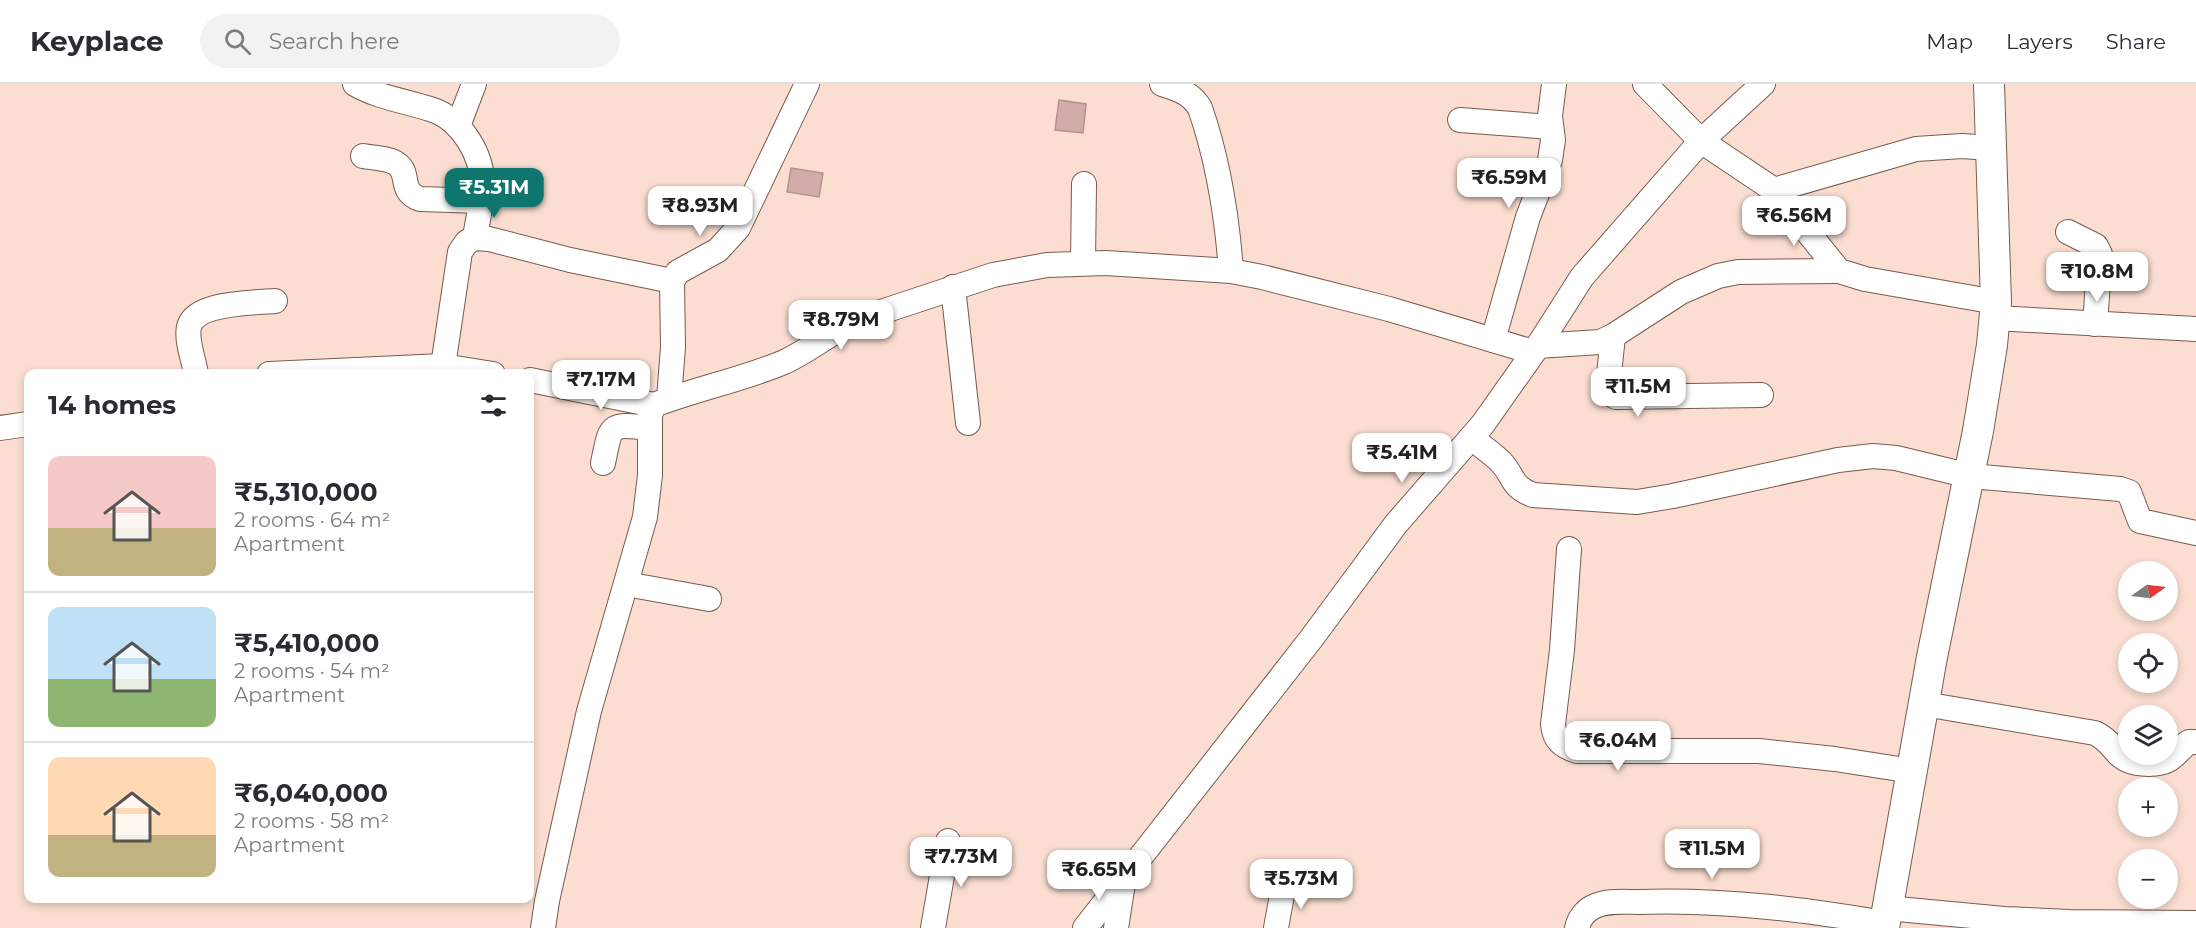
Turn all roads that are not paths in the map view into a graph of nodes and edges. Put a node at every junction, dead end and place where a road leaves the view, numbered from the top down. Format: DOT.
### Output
graph roads {
  1 [pos="355,84"];
  2 [pos="474,84"];
  3 [pos="807,84"];
  4 [pos="1162,84"];
  5 [pos="1554,84"];
  6 [pos="1645,84"];
  7 [pos="1763,84"];
  8 [pos="1989,84"];
  9 [pos="1196,91"];
  10 [pos="1460,120"];
  11 [pos="458,126"];
  12 [pos="1551,127"];
  13 [pos="1701,141"];
  14 [pos="1991,148"];
  15 [pos="363,156"];
  16 [pos="1084,184"];
  17 [pos="1774,190"];
  18 [pos="481,201"];
  19 [pos="2068,232"];
  20 [pos="475,238"];
  21 [pos="1083,263"];
  22 [pos="1231,271"];
  23 [pos="1839,271"];
  24 [pos="672,281"];
  25 [pos="953,287"];
  26 [pos="275,301"];
  27 [pos="1996,310"];
  28 [pos="2095,324"];
  29 [pos="2196,329"];
  30 [pos="1613,336"];
  31 [pos="1493,340"];
  32 [pos="1535,349"];
  33 [pos="444,366"];
  34 [pos="195,369"];
  35 [pos="387,369"];
  36 [pos="459,369"];
  37 [pos="534,381"];
  38 [pos="1761,395"];
  39 [pos="661,402"];
  40 [pos="968,423"];
  41 [pos="24,425"];
  42 [pos="0,428"];
  43 [pos="649,428"];
  44 [pos="1472,438"];
  45 [pos="603,463"];
  46 [pos="1970,476"];
  47 [pos="2196,533"];
  48 [pos="1569,549"];
  49 [pos="626,584"];
  50 [pos="710,599"];
  51 [pos="1924,704"];
  52 [pos="2196,741"];
  53 [pos="1912,771"];
  54 [pos="948,841"];
  55 [pos="1124,881"];
  56 [pos="1284,884"];
  57 [pos="1885,920"];
  58 [pos="1984,923"];
  59 [pos="2196,923"];
  60 [pos="2122,925"];
  61 [pos="543,928"];
  62 [pos="933,928"];
  63 [pos="1085,928"];
  64 [pos="1116,928"];
  65 [pos="1276,928"];
  66 [pos="1577,928"];
  1 -- 11 [label="street"];
  2 -- 11 [label="street"];
  3 -- 24 [label="street"];
  4 -- 9 [label="street"];
  5 -- 12 [label="street"];
  6 -- 13 [label="street"];
  7 -- 13 [label="street"];
  8 -- 14 [label="main road"];
  9 -- 22 [label="street"];
  10 -- 12 [label="street"];
  11 -- 18 [label="street"];
  12 -- 31 [label="street"];
  13 -- 17 [label="street"];
  13 -- 32 [label="street"];
  14 -- 17 [label="street"];
  14 -- 27 [label="main road"];
  15 -- 18 [label="street"];
  16 -- 21 [label="street"];
  17 -- 23 [label="street"];
  18 -- 20 [label="street"];
  19 -- 28 [label="street"];
  20 -- 24 [label="street"];
  20 -- 33 [label="street"];
  21 -- 22 [label="street"];
  21 -- 25 [label="street"];
  22 -- 31 [label="street"];
  23 -- 27 [label="street"];
  23 -- 30 [label="street"];
  24 -- 39 [label="street"];
  25 -- 39 [label="street"];
  25 -- 40 [label="street"];
  26 -- 34 [label="street"];
  27 -- 28 [label="street"];
  27 -- 46 [label="main road"];
  28 -- 29 [label="street"];
  30 -- 32 [label="street"];
  30 -- 38 [label="street"];
  31 -- 32 [label="street"];
  32 -- 44 [label="street"];
  33 -- 35 [label="street"];
  33 -- 36 [label="street"];
  37 -- 39 [label="street"];
  39 -- 43 [label="street"];
  41 -- 42 [label="street"];
  43 -- 45 [label="street"];
  43 -- 49 [label="street"];
  44 -- 46 [label="street"];
  44 -- 55 [label="street"];
  46 -- 47 [label="street"];
  46 -- 51 [label="main road"];
  48 -- 53 [label="street"];
  49 -- 50 [label="street"];
  49 -- 61 [label="street"];
  51 -- 52 [label="street"];
  51 -- 53 [label="main road"];
  53 -- 57 [label="main road"];
  54 -- 62 [label="street"];
  55 -- 63 [label="street"];
  55 -- 64 [label="street"];
  56 -- 65 [label="street"];
  57 -- 58 [label="street"];
  57 -- 66 [label="street"];
  58 -- 60 [label="street"];
  59 -- 60 [label="street"];
}
